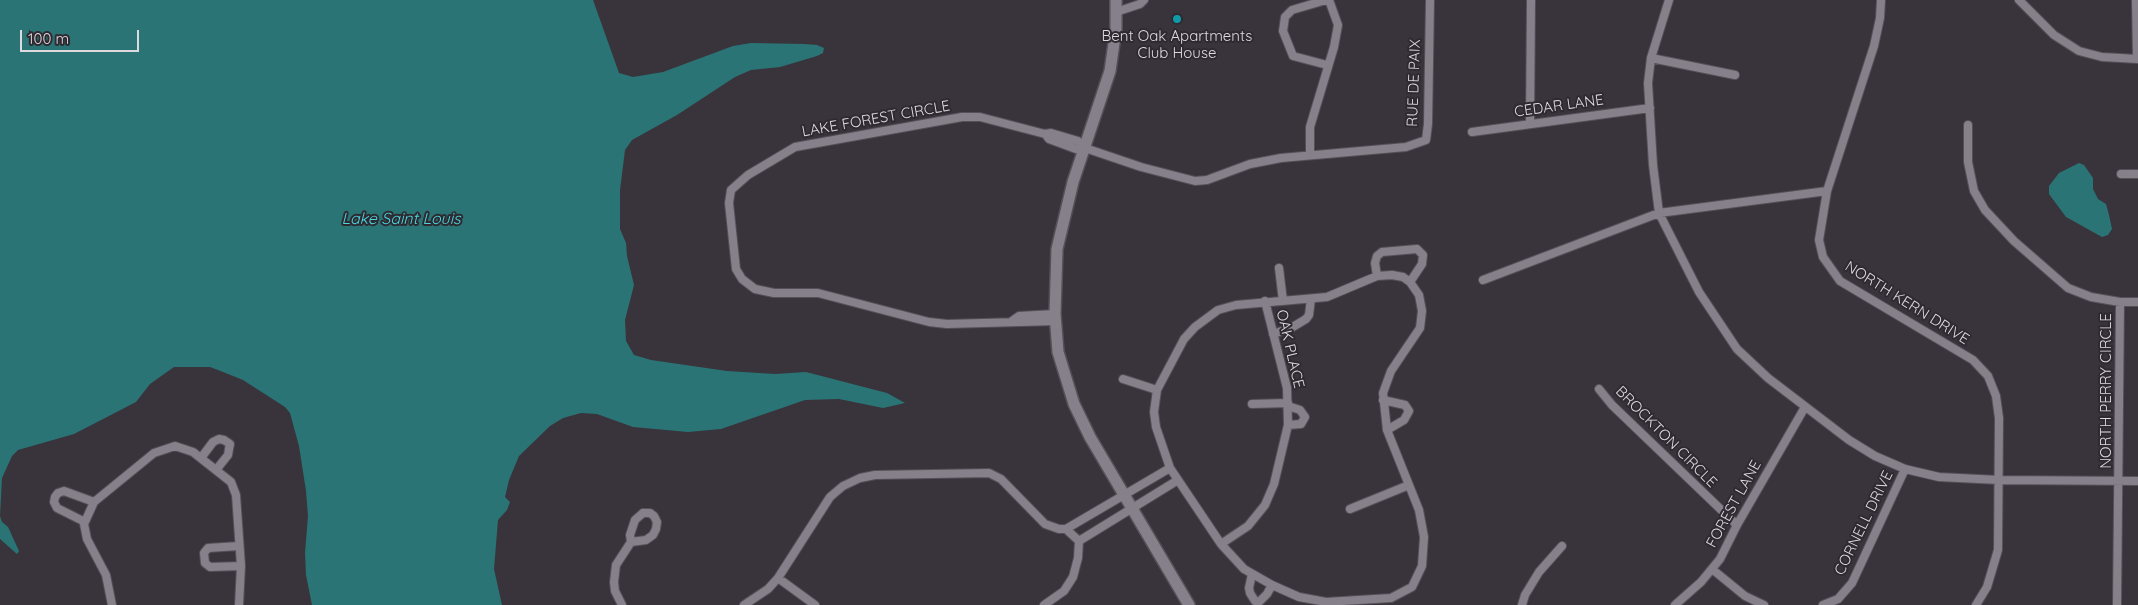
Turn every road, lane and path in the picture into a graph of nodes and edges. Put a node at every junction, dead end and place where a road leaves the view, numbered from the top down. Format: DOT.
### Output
graph roads {
  1 [pos="1144,0"];
  2 [pos="1328,0"];
  3 [pos="1430,0"];
  4 [pos="1531,0"];
  5 [pos="1669,0"];
  6 [pos="1881,0"];
  7 [pos="2019,0"];
  8 [pos="2136,0"];
  9 [pos="1116,6"];
  10 [pos="1651,58"];
  11 [pos="2137,59"];
  12 [pos="1327,65"];
  13 [pos="1735,75"];
  14 [pos="1650,108"];
  15 [pos="1530,124"];
  16 [pos="1968,125"];
  17 [pos="1472,132"];
  18 [pos="1085,148"];
  19 [pos="1310,154"];
  20 [pos="2121,174"];
  21 [pos="2138,174"];
  22 [pos="1827,191"];
  23 [pos="1659,213"];
  24 [pos="1279,268"];
  25 [pos="1377,276"];
  26 [pos="1483,280"];
  27 [pos="1410,282"];
  28 [pos="1311,299"];
  29 [pos="1265,301"];
  30 [pos="1283,301"];
  31 [pos="2120,302"];
  32 [pos="2138,302"];
  33 [pos="1056,317"];
  34 [pos="1273,334"];
  35 [pos="1122,379"];
  36 [pos="1599,389"];
  37 [pos="1157,390"];
  38 [pos="1383,400"];
  39 [pos="1252,404"];
  40 [pos="1288,405"];
  41 [pos="1805,407"];
  42 [pos="1288,425"];
  43 [pos="1388,430"];
  44 [pos="200,458"];
  45 [pos="1170,468"];
  46 [pos="1905,469"];
  47 [pos="216,470"];
  48 [pos="1178,480"];
  49 [pos="1999,480"];
  50 [pos="2119,481"];
  51 [pos="2138,481"];
  52 [pos="1409,485"];
  53 [pos="1124,495"];
  54 [pos="94,502"];
  55 [pos="1132,508"];
  56 [pos="1350,509"];
  57 [pos="85,522"];
  58 [pos="1737,525"];
  59 [pos="1066,529"];
  60 [pos="1079,541"];
  61 [pos="631,542"];
  62 [pos="1221,544"];
  63 [pos="239,546"];
  64 [pos="1562,546"];
  65 [pos="240,566"];
  66 [pos="1712,569"];
  67 [pos="1252,574"];
  68 [pos="778,578"];
  69 [pos="1272,585"];
  70 [pos="112,605"];
  71 [pos="240,605"];
  72 [pos="622,605"];
  73 [pos="744,605"];
  74 [pos="816,605"];
  75 [pos="1044,605"];
  76 [pos="1189,605"];
  77 [pos="1522,605"];
  78 [pos="1675,605"];
  79 [pos="1764,605"];
  80 [pos="1823,605"];
  81 [pos="1976,605"];
  82 [pos="2117,605"];
  1 -- 9 [label="street"];
  2 -- 12 [label="street"];
  2 -- 12 [label="street"];
  3 -- 19 [label="street, RUE DE PAIX"];
  4 -- 15 [label="street"];
  5 -- 10 [label="street"];
  6 -- 22 [label="street, NORTH KERN DRIVE"];
  7 -- 11 [label="street"];
  8 -- 11 [label="street"];
  9 -- 18 [label="main road"];
  10 -- 13 [label="street"];
  10 -- 14 [label="street"];
  12 -- 19 [label="street"];
  14 -- 15 [label="street, CEDAR LANE"];
  14 -- 23 [label="street"];
  15 -- 17 [label="street, CEDAR LANE"];
  16 -- 31 [label="street"];
  18 -- 19 [label="street, RUE DE PAIX"];
  18 -- 33 [label="main road"];
  18 -- 33 [label="street, LAKE FOREST CIRCLE"];
  20 -- 21 [label="street"];
  22 -- 23 [label="street"];
  22 -- 49 [label="street, NORTH KERN DRIVE"];
  23 -- 26 [label="street"];
  23 -- 41 [label="street"];
  24 -- 30 [label="street"];
  25 -- 27 [label="street"];
  25 -- 27 [label="street"];
  25 -- 28 [label="street"];
  27 -- 38 [label="street"];
  28 -- 30 [label="street"];
  28 -- 34 [label="street"];
  29 -- 30 [label="street"];
  29 -- 34 [label="street, OAK PLACE"];
  29 -- 37 [label="street"];
  31 -- 32 [label="street"];
  31 -- 50 [label="street, NORTH PERRY CIRCLE"];
  33 -- 53 [label="main road"];
  34 -- 40 [label="street, OAK PLACE"];
  35 -- 37 [label="street"];
  36 -- 58 [label="street, BROCKTON CIRCLE"];
  37 -- 45 [label="street"];
  38 -- 43 [label="street"];
  38 -- 43 [label="street"];
  39 -- 40 [label="street, OAK PLACE"];
  40 -- 42 [label="street, OAK PLACE"];
  40 -- 42 [label="street, OAK PLACE"];
  41 -- 46 [label="street"];
  41 -- 58 [label="street, FOREST LANE"];
  42 -- 62 [label="street, OAK PLACE"];
  43 -- 52 [label="street"];
  44 -- 47 [label="street"];
  44 -- 47 [label="street"];
  44 -- 54 [label="street"];
  45 -- 48 [label="street"];
  45 -- 53 [label="street"];
  46 -- 49 [label="street"];
  46 -- 80 [label="street, CORNELL DRIVE"];
  47 -- 63 [label="street"];
  48 -- 55 [label="street"];
  48 -- 62 [label="street"];
  49 -- 50 [label="street"];
  49 -- 81 [label="street, NORTH KERN DRIVE"];
  50 -- 51 [label="street"];
  50 -- 82 [label="street, NORTH PERRY CIRCLE"];
  52 -- 56 [label="street"];
  52 -- 69 [label="street"];
  53 -- 55 [label="main road"];
  53 -- 59 [label="street"];
  54 -- 57 [label="street"];
  54 -- 57 [label="street"];
  55 -- 60 [label="street"];
  55 -- 76 [label="main road"];
  57 -- 70 [label="street"];
  58 -- 66 [label="street, FOREST LANE"];
  59 -- 60 [label="street"];
  59 -- 68 [label="street"];
  60 -- 75 [label="street"];
  61 -- 72 [label="street"];
  62 -- 67 [label="street"];
  63 -- 65 [label="street"];
  63 -- 65 [label="street"];
  64 -- 77 [label="street"];
  65 -- 71 [label="street"];
  66 -- 78 [label="street, FOREST LANE"];
  66 -- 79 [label="street"];
  67 -- 69 [label="street"];
  67 -- 69 [label="street"];
  68 -- 73 [label="street"];
  68 -- 74 [label="street"];
}
